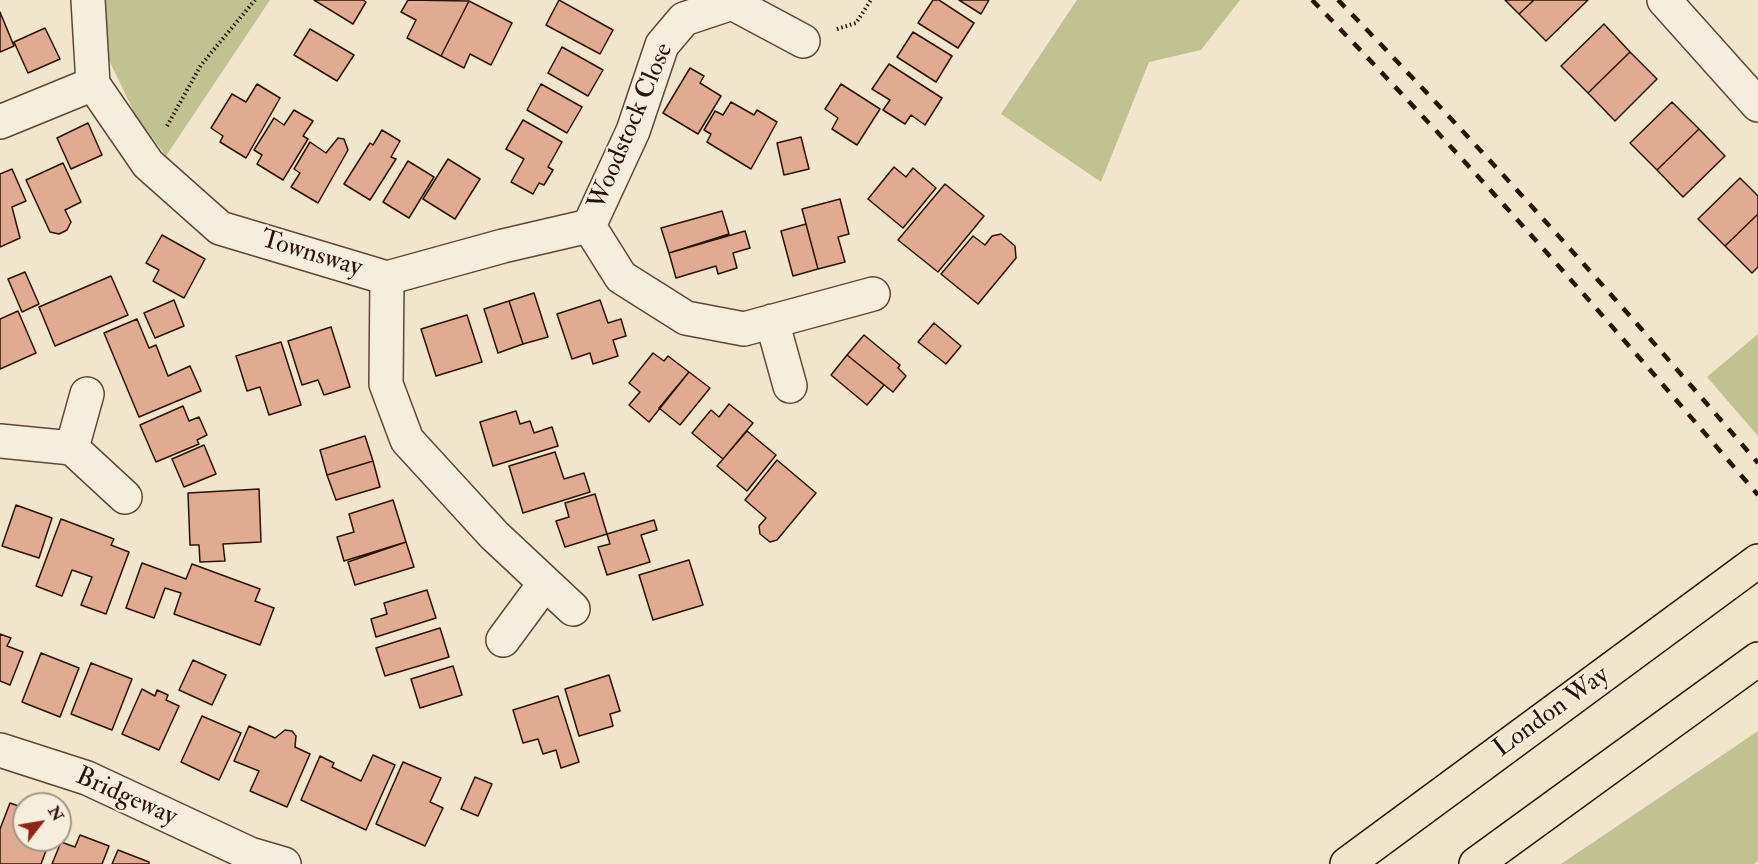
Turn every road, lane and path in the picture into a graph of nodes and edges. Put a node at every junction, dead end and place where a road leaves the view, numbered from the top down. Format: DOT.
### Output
graph roads {
  1 [pos="88,0"];
  2 [pos="255,0"];
  3 [pos="871,0"];
  4 [pos="1664,0"];
  5 [pos="803,41"];
  6 [pos="93,84"];
  7 [pos="1758,105"];
  8 [pos="0,122"];
  9 [pos="148,164"];
  10 [pos="589,226"];
  11 [pos="387,278"];
  12 [pos="873,294"];
  13 [pos="772,321"];
  14 [pos="790,386"];
  15 [pos="87,394"];
  16 [pos="0,441"];
  17 [pos="72,447"];
  18 [pos="125,497"];
  19 [pos="1758,561"];
  20 [pos="545,583"];
  21 [pos="573,609"];
  22 [pos="503,640"];
  23 [pos="1758,659"];
  24 [pos="0,750"];
  25 [pos="249,859"];
  26 [pos="284,864"];
  27 [pos="1347,864"];
  28 [pos="1476,864"];
  1 -- 6 [label="street"];
  2 -- 9 [label="path"];
  3 -- 5 [label="path"];
  4 -- 7 [label="street"];
  5 -- 10 [label="street, Woodstock Close"];
  6 -- 8 [label="street"];
  6 -- 9 [label="street, Townsway"];
  9 -- 11 [label="street, Townsway"];
  10 -- 11 [label="street, Townsway"];
  10 -- 13 [label="street"];
  11 -- 20 [label="street"];
  12 -- 13 [label="street"];
  13 -- 14 [label="street"];
  15 -- 17 [label="street"];
  16 -- 17 [label="street"];
  17 -- 18 [label="street"];
  19 -- 27 [label="highway, London Way"];
  20 -- 21 [label="street"];
  20 -- 22 [label="street"];
  23 -- 28 [label="highway"];
  24 -- 25 [label="street, Bridgeway"];
  25 -- 26 [label="street, Bridgeway"];
}
